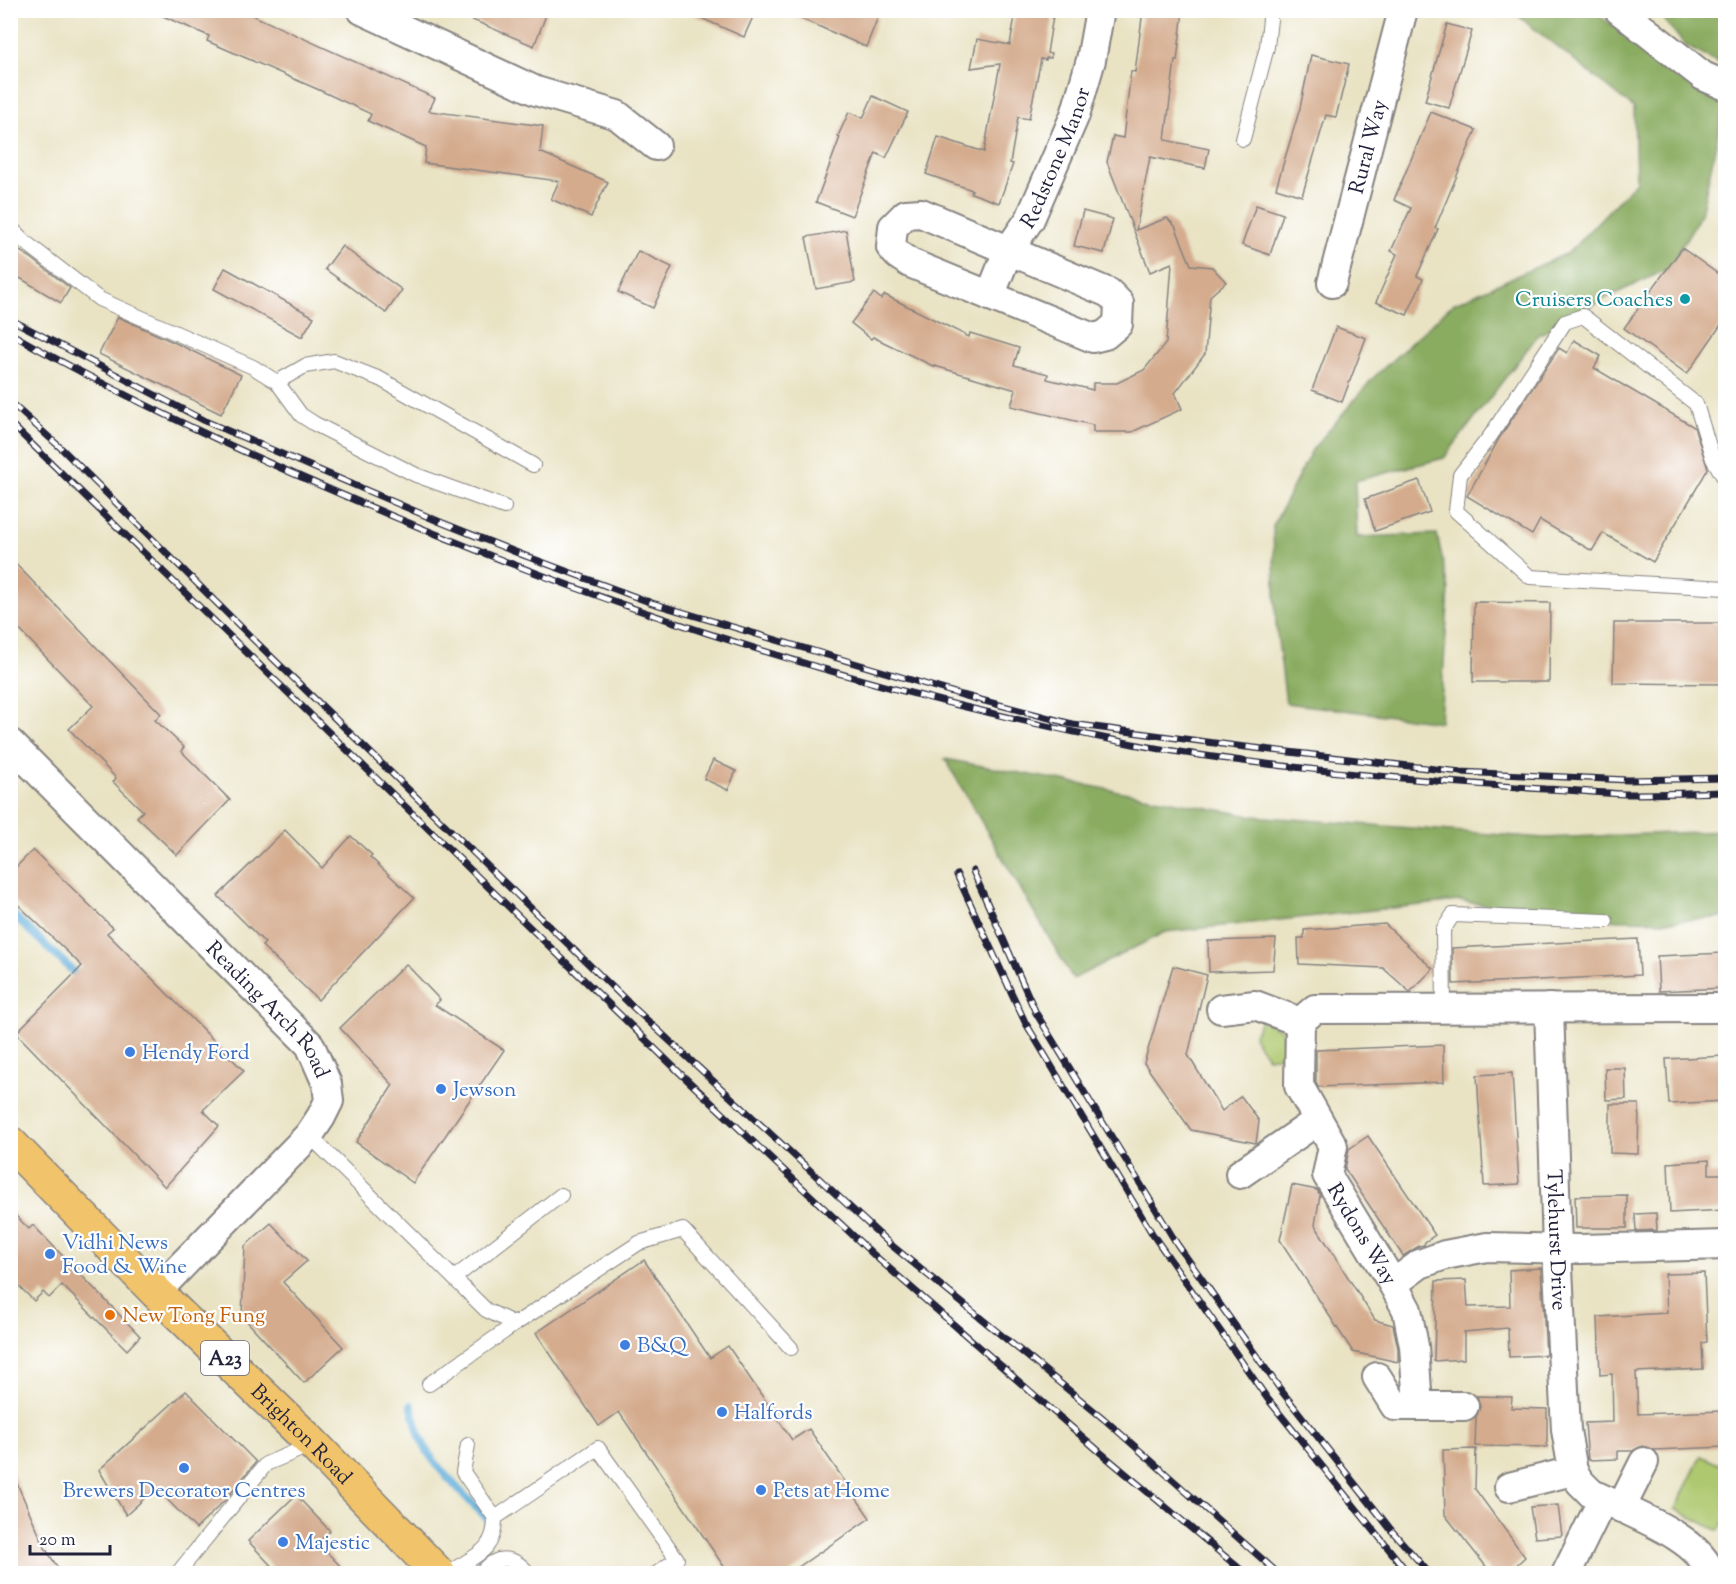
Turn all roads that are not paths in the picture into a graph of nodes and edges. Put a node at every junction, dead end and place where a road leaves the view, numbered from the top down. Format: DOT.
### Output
graph roads {
  1 [pos="362,10"];
  2 [pos="1100,10"];
  3 [pos="1271,10"];
  4 [pos="1403,10"];
  5 [pos="1619,10"];
  6 [pos="1725,86"];
  7 [pos="1243,139"];
  8 [pos="656,146"];
  9 [pos="10,226"];
  10 [pos="1008,251"];
  11 [pos="1332,283"];
  12 [pos="990,296"];
  13 [pos="277,382"];
  14 [pos="533,465"];
  15 [pos="1725,481"];
  16 [pos="504,507"];
  17 [pos="1725,588"];
  18 [pos="10,743"];
  19 [pos="1606,921"];
  20 [pos="1221,1008"];
  21 [pos="1444,1008"];
  22 [pos="1549,1008"];
  23 [pos="1725,1008"];
  24 [pos="1300,1022"];
  25 [pos="1317,1121"];
  26 [pos="309,1135"];
  27 [pos="10,1143"];
  28 [pos="1240,1174"];
  29 [pos="561,1195"];
  30 [pos="1725,1245"];
  31 [pos="1557,1248"];
  32 [pos="453,1278"];
  33 [pos="1393,1284"];
  34 [pos="156,1292"];
  35 [pos="514,1324"];
  36 [pos="791,1348"];
  37 [pos="1377,1377"];
  38 [pos="429,1384"];
  39 [pos="1418,1406"];
  40 [pos="1464,1406"];
  41 [pos="313,1444"];
  42 [pos="468,1445"];
  43 [pos="1644,1462"];
  44 [pos="1573,1471"];
  45 [pos="1509,1487"];
  46 [pos="1612,1503"];
  47 [pos="495,1518"];
  48 [pos="177,1574"];
  49 [pos="439,1574"];
  50 [pos="447,1574"];
  51 [pos="481,1574"];
  52 [pos="530,1574"];
  53 [pos="656,1574"];
  54 [pos="1566,1574"];
  55 [pos="1711,1574"];
  1 -- 8 [label="street"];
  2 -- 10 [label="street, Redstone Manor"];
  3 -- 7 [label="lane"];
  4 -- 11 [label="street, Rural Way"];
  5 -- 6 [label="street"];
  9 -- 13 [label="lane"];
  10 -- 12 [label="street, Redstone Manor"];
  10 -- 12 [label="street"];
  10 -- 12 [label="street"];
  13 -- 14 [label="lane"];
  13 -- 16 [label="lane"];
  15 -- 17 [label="lane"];
  18 -- 26 [label="street, Reading Arch Road"];
  19 -- 21 [label="lane"];
  20 -- 24 [label="street"];
  21 -- 22 [label="street"];
  21 -- 24 [label="street"];
  22 -- 23 [label="street"];
  22 -- 31 [label="street, Tylehurst Drive"];
  24 -- 25 [label="street, Rydons Way"];
  25 -- 28 [label="street"];
  25 -- 33 [label="street, Rydons Way"];
  26 -- 32 [label="lane"];
  26 -- 34 [label="street, Reading Arch Road"];
  27 -- 34 [label="main road, Brighton Road / A23"];
  29 -- 32 [label="lane"];
  30 -- 31 [label="street, Rydons Way"];
  31 -- 33 [label="street, Rydons Way"];
  31 -- 44 [label="street, Tylehurst Drive"];
  32 -- 35 [label="lane"];
  33 -- 39 [label="street"];
  34 -- 41 [label="main road, Brighton Road / A23"];
  35 -- 36 [label="lane"];
  35 -- 38 [label="lane"];
  37 -- 39 [label="street"];
  39 -- 40 [label="street"];
  41 -- 48 [label="lane"];
  41 -- 49 [label="main road, Brighton Road / A23"];
  42 -- 47 [label="lane"];
  43 -- 46 [label="street"];
  44 -- 45 [label="street"];
  44 -- 46 [label="street"];
  46 -- 54 [label="street"];
  46 -- 55 [label="street"];
  47 -- 50 [label="lane"];
  47 -- 53 [label="lane"];
  51 -- 52 [label="lane"];
}
